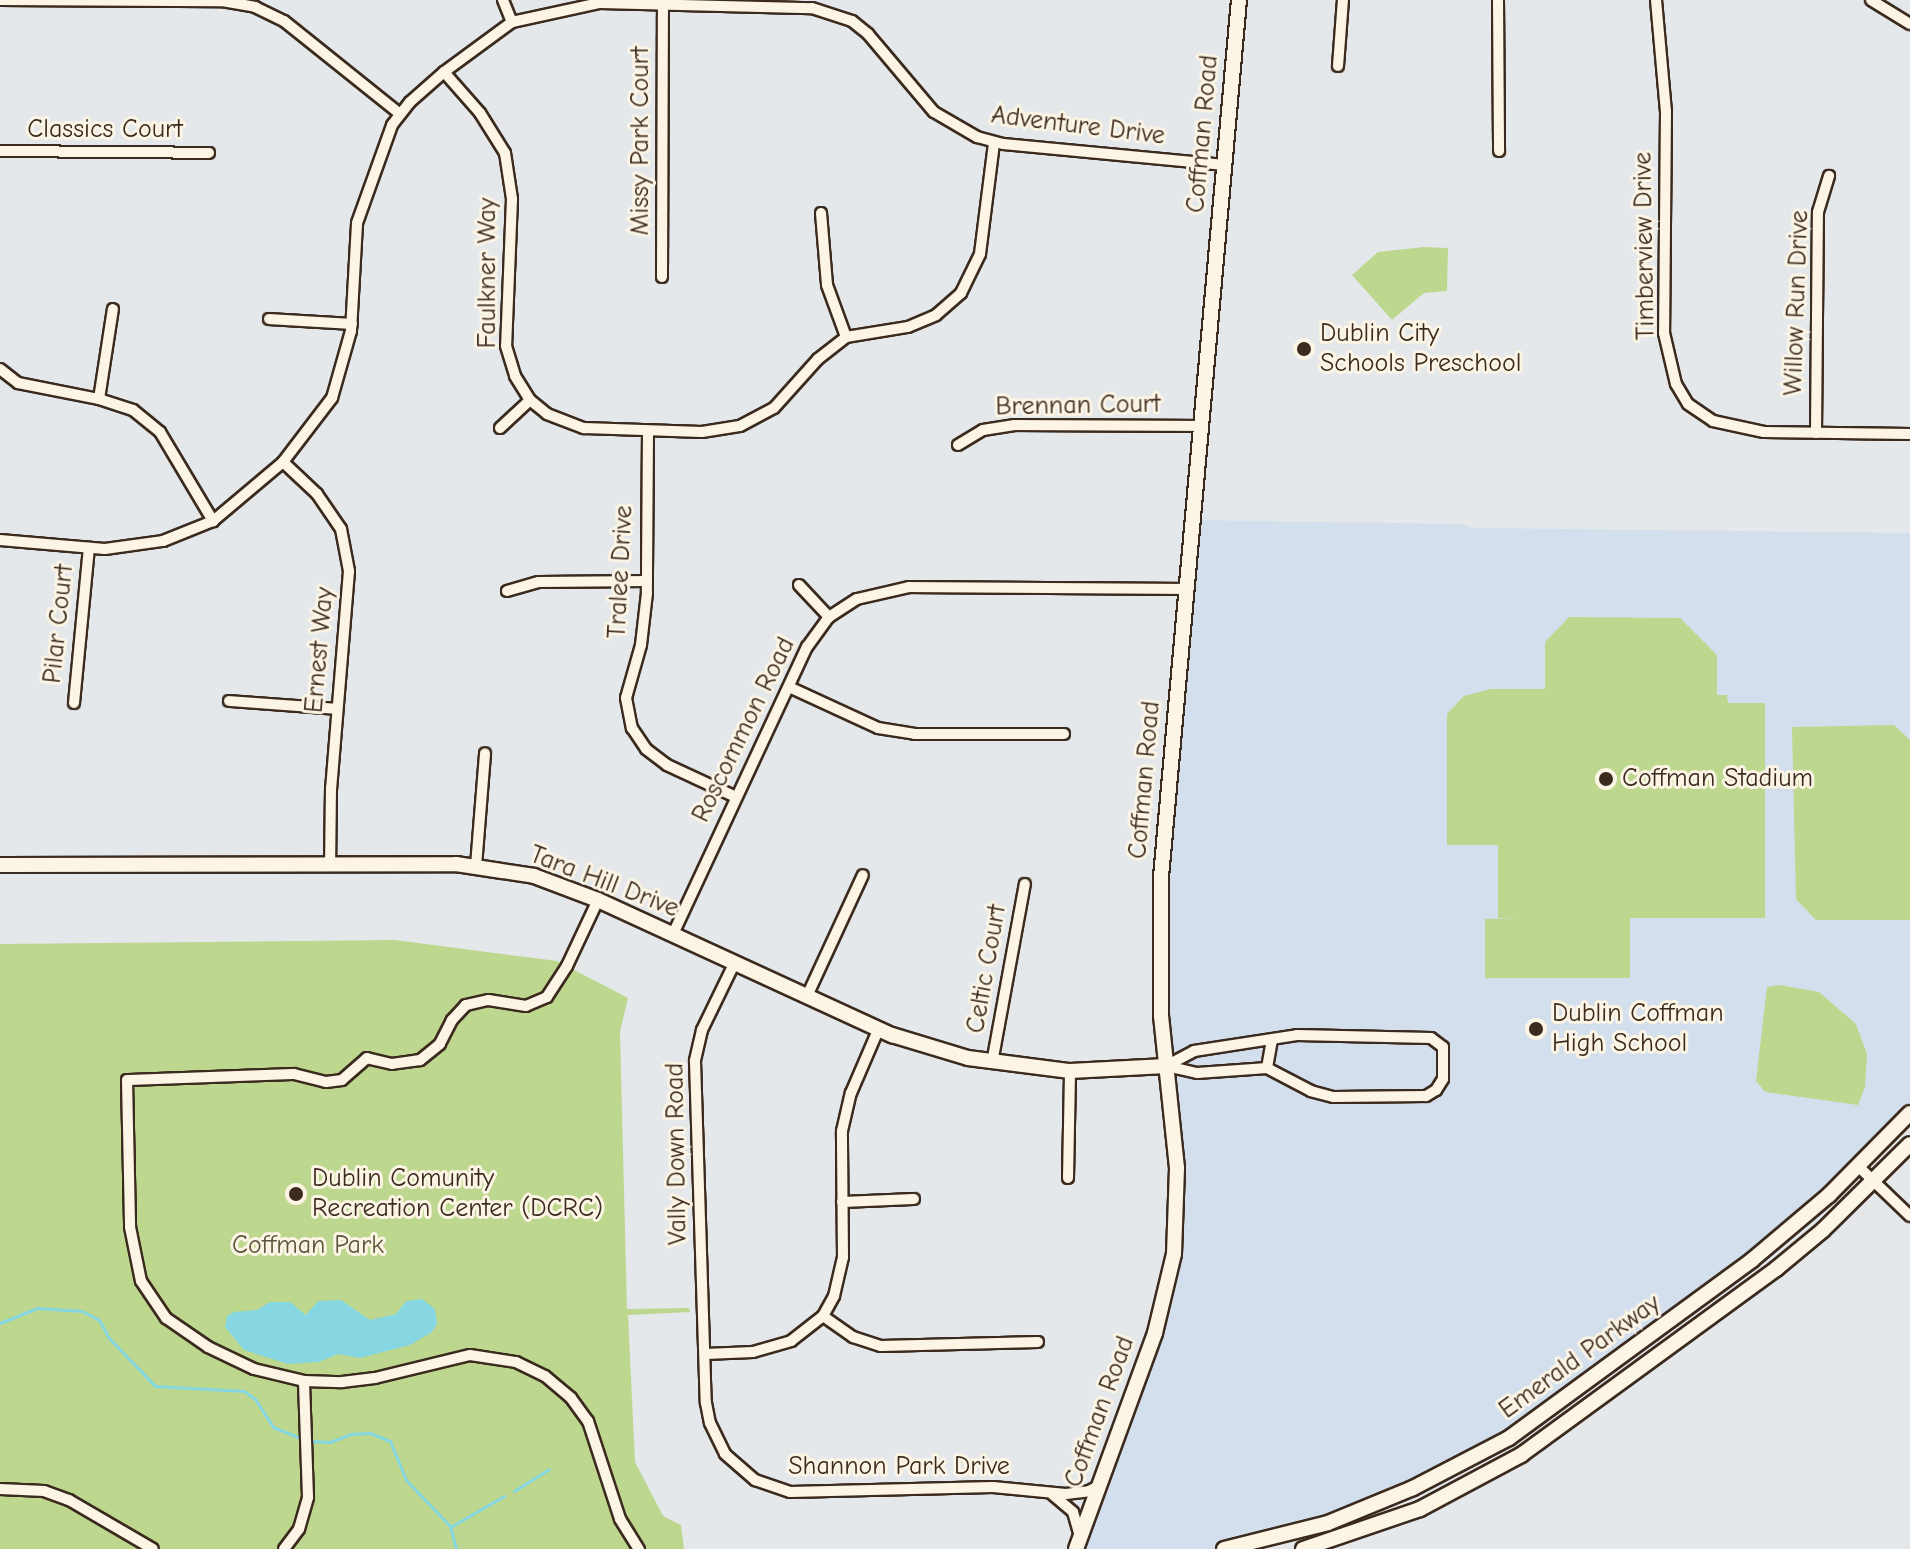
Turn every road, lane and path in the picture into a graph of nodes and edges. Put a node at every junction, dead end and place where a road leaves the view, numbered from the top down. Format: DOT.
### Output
graph roads {
  1 [pos="0,0"];
  2 [pos="503,0"];
  3 [pos="1239,0"];
  4 [pos="1343,0"];
  5 [pos="1498,0"];
  6 [pos="1656,0"];
  7 [pos="1871,0"];
  8 [pos="663,4"];
  9 [pos="512,22"];
  10 [pos="1910,24"];
  11 [pos="1338,66"];
  12 [pos="444,72"];
  13 [pos="400,114"];
  14 [pos="994,143"];
  15 [pos="0,151"];
  16 [pos="1499,151"];
  17 [pos="209,153"];
  18 [pos="1225,165"];
  19 [pos="1829,176"];
  20 [pos="821,213"];
  21 [pos="662,277"];
  22 [pos="113,309"];
  23 [pos="269,319"];
  24 [pos="352,324"];
  25 [pos="846,337"];
  26 [pos="0,369"];
  27 [pos="99,399"];
  28 [pos="530,400"];
  29 [pos="1203,426"];
  30 [pos="500,428"];
  31 [pos="648,431"];
  32 [pos="1816,433"];
  33 [pos="1910,434"];
  34 [pos="958,445"];
  35 [pos="283,462"];
  36 [pos="213,521"];
  37 [pos="0,540"];
  38 [pos="89,548"];
  39 [pos="647,581"];
  40 [pos="799,585"];
  41 [pos="1186,589"];
  42 [pos="507,591"];
  43 [pos="829,617"];
  44 [pos="789,687"];
  45 [pos="229,701"];
  46 [pos="74,703"];
  47 [pos="337,709"];
  48 [pos="1064,734"];
  49 [pos="485,753"];
  50 [pos="736,797"];
  51 [pos="0,865"];
  52 [pos="330,865"];
  53 [pos="476,866"];
  54 [pos="863,875"];
  55 [pos="1025,884"];
  56 [pos="598,900"];
  57 [pos="673,934"];
  58 [pos="735,962"];
  59 [pos="807,996"];
  60 [pos="879,1028"];
  61 [pos="1272,1039"];
  62 [pos="992,1063"];
  63 [pos="1166,1066"];
  64 [pos="1267,1068"];
  65 [pos="1070,1071"];
  66 [pos="1910,1113"];
  67 [pos="1910,1144"];
  68 [pos="1858,1166"];
  69 [pos="1068,1178"];
  70 [pos="1874,1181"];
  71 [pos="914,1199"];
  72 [pos="842,1202"];
  73 [pos="1910,1216"];
  74 [pos="823,1316"];
  75 [pos="1038,1342"];
  76 [pos="705,1354"];
  77 [pos="304,1381"];
  78 [pos="1099,1486"];
  79 [pos="0,1489"];
  80 [pos="1044,1491"];
  81 [pos="1078,1543"];
  82 [pos="153,1549"];
  83 [pos="284,1549"];
  84 [pos="639,1549"];
  85 [pos="1224,1549"];
  86 [pos="1303,1549"];
  1 -- 13 [label="street"];
  2 -- 9 [label="street"];
  3 -- 18 [label="main road, Coffman Road"];
  4 -- 11 [label="street"];
  5 -- 16 [label="street"];
  6 -- 32 [label="street, Timberview Drive"];
  7 -- 10 [label="street"];
  8 -- 9 [label="street, Adventure Drive"];
  8 -- 14 [label="street, Adventure Drive"];
  8 -- 21 [label="street, Missy Park Court"];
  9 -- 12 [label="street, Adventure Drive"];
  12 -- 13 [label="street, Adventure Drive"];
  12 -- 28 [label="street, Faulkner Way"];
  13 -- 24 [label="street, Adventure Drive"];
  14 -- 18 [label="street, Adventure Drive"];
  14 -- 25 [label="street"];
  15 -- 17 [label="street, Classics Court"];
  18 -- 29 [label="main road, Coffman Road"];
  19 -- 32 [label="street, Willow Run Drive"];
  20 -- 25 [label="street"];
  22 -- 27 [label="street"];
  23 -- 24 [label="street"];
  24 -- 35 [label="street, Adventure Drive"];
  25 -- 31 [label="street"];
  26 -- 27 [label="street"];
  27 -- 36 [label="street"];
  28 -- 30 [label="street"];
  28 -- 31 [label="street"];
  29 -- 34 [label="street, Brennan Court"];
  29 -- 41 [label="main road, Coffman Road"];
  31 -- 39 [label="street, Tralee Drive"];
  32 -- 33 [label="street, Timberview Drive"];
  35 -- 36 [label="street, Adventure Drive"];
  35 -- 47 [label="street, Ernest Way"];
  36 -- 38 [label="street, Adventure Drive"];
  37 -- 38 [label="street, Adventure Drive"];
  38 -- 46 [label="street, Pilar Court"];
  39 -- 42 [label="street"];
  39 -- 50 [label="street, Tralee Drive"];
  40 -- 43 [label="street"];
  41 -- 43 [label="street, Roscommon Road"];
  41 -- 63 [label="main road, Coffman Road"];
  43 -- 44 [label="street, Roscommon Road"];
  44 -- 48 [label="street"];
  44 -- 50 [label="street, Roscommon Road"];
  45 -- 47 [label="street"];
  47 -- 52 [label="street, Ernest Way"];
  49 -- 53 [label="street"];
  50 -- 57 [label="street, Roscommon Road"];
  51 -- 52 [label="main road, Tara Hill Drive"];
  52 -- 53 [label="main road, Tara Hill Drive"];
  53 -- 56 [label="main road, Tara Hill Drive"];
  54 -- 59 [label="street"];
  55 -- 62 [label="street, Celtic Court"];
  56 -- 57 [label="main road, Tara Hill Drive"];
  56 -- 77 [label="street"];
  57 -- 58 [label="main road, Tara Hill Drive"];
  58 -- 59 [label="main road, Tara Hill Drive"];
  58 -- 76 [label="street, Vally Down Road"];
  59 -- 60 [label="main road, Tara Hill Drive"];
  60 -- 62 [label="main road, Tara Hill Drive"];
  60 -- 72 [label="street"];
  61 -- 63 [label="street"];
  61 -- 64 [label="street"];
  61 -- 64 [label="street"];
  62 -- 65 [label="main road, Tara Hill Drive"];
  63 -- 64 [label="street"];
  63 -- 65 [label="main road, Tara Hill Drive"];
  63 -- 78 [label="main road, Coffman Road"];
  65 -- 69 [label="street"];
  66 -- 68 [label="main road, Emerald Parkway"];
  67 -- 70 [label="main road, Emerald Parkway"];
  68 -- 70 [label="street"];
  68 -- 85 [label="main road, Emerald Parkway"];
  70 -- 73 [label="street"];
  70 -- 86 [label="main road, Emerald Parkway"];
  71 -- 72 [label="street"];
  72 -- 74 [label="street"];
  74 -- 75 [label="street"];
  74 -- 76 [label="street"];
  76 -- 80 [label="street, Shannon Park Drive"];
  77 -- 83 [label="street"];
  77 -- 84 [label="street"];
  78 -- 80 [label="street, Shannon Park Drive"];
  78 -- 81 [label="main road, Coffman Road"];
  79 -- 82 [label="street"];
  80 -- 81 [label="street, Shannon Park Drive"];
}
